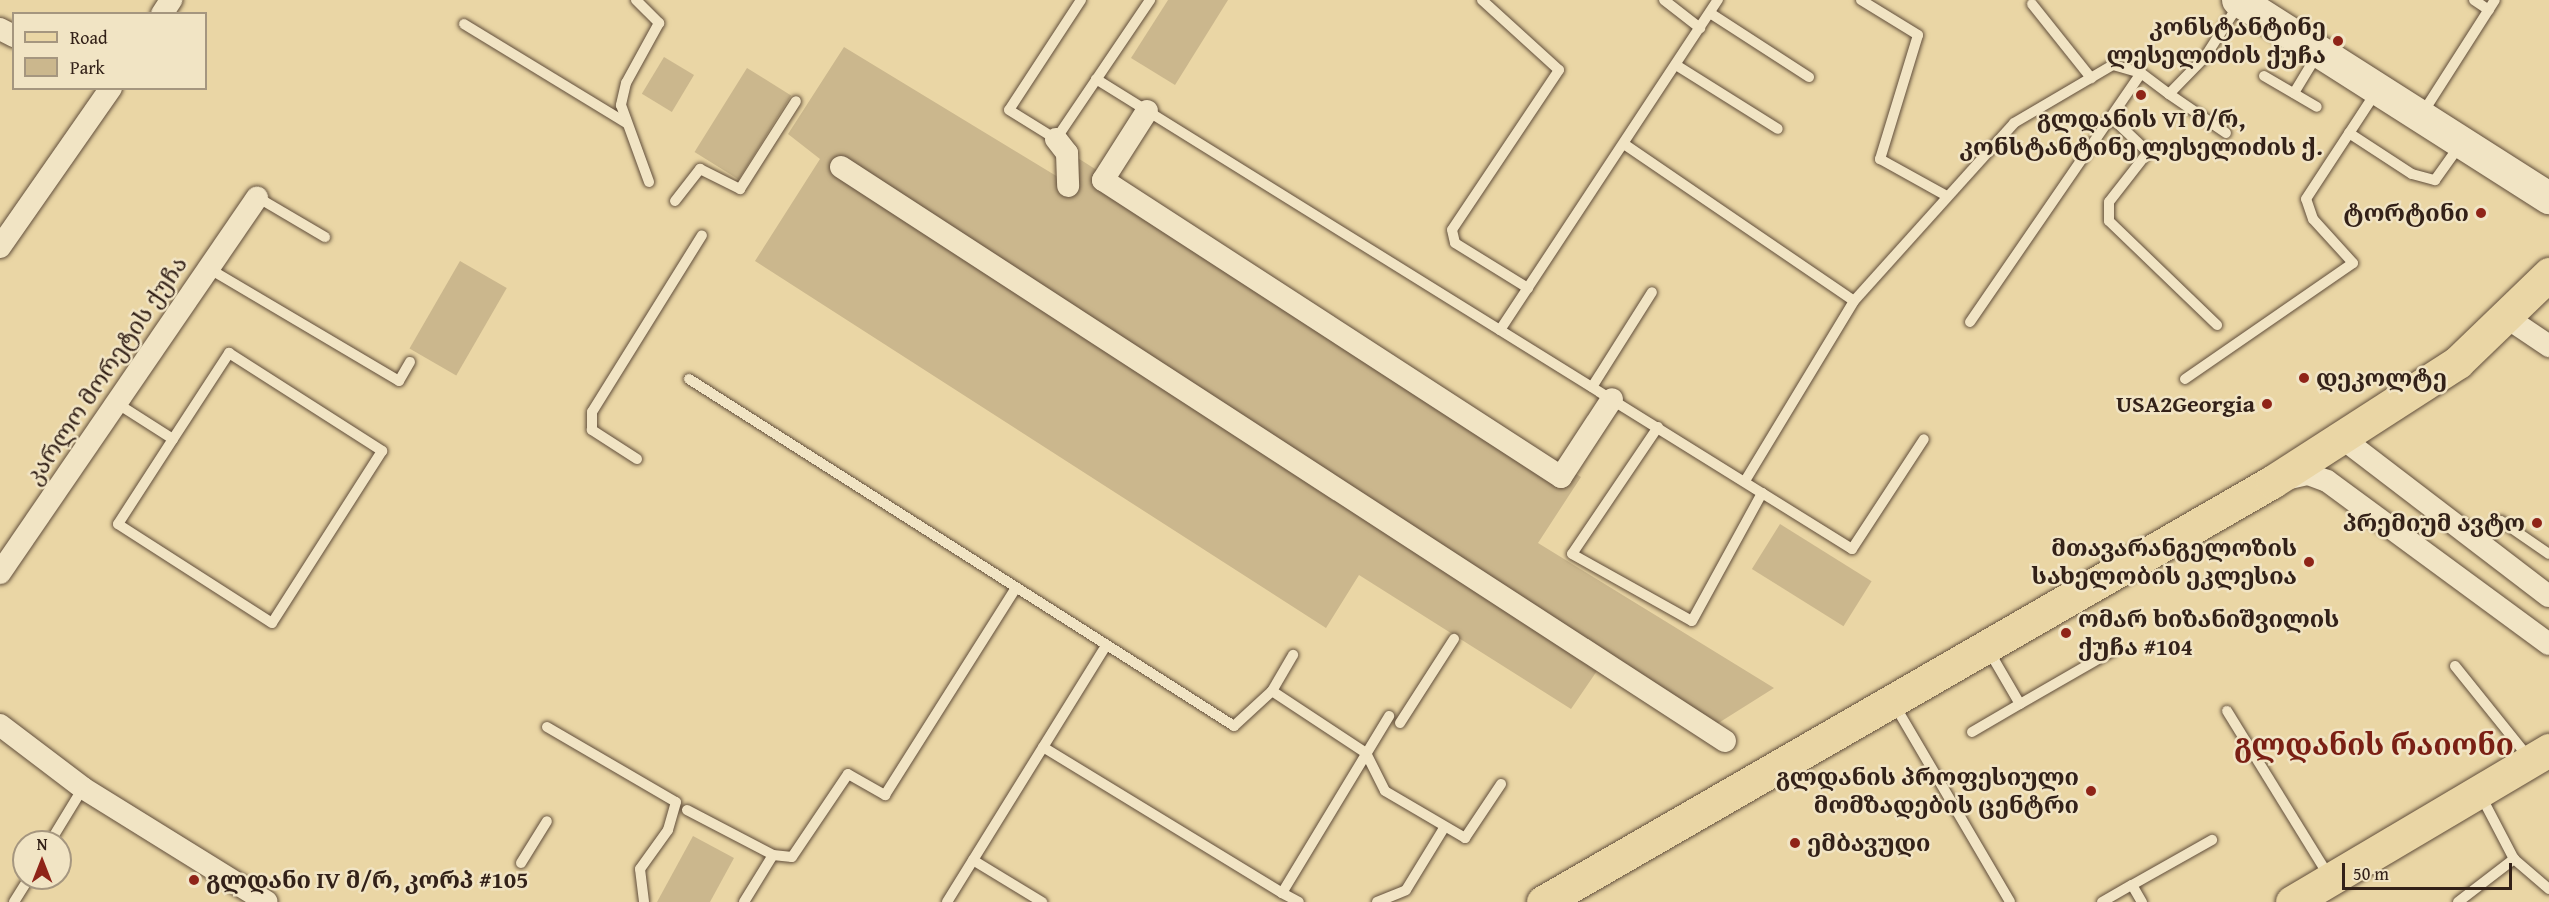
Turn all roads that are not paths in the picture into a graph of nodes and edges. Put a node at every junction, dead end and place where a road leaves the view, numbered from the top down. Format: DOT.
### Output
graph roads {
  1 [pos="636,0"];
  2 [pos="1082,0"];
  3 [pos="1150,0"];
  4 [pos="1482,0"];
  5 [pos="1664,0"];
  6 [pos="1718,0"];
  7 [pos="1861,0"];
  8 [pos="2474,0"];
  9 [pos="2240,1"];
  10 [pos="2032,4"];
  11 [pos="2492,5"];
  12 [pos="1710,13"];
  13 [pos="464,24"];
  14 [pos="1700,28"];
  15 [pos="2319,52"];
  16 [pos="1676,65"];
  17 [pos="2142,73"];
  18 [pos="2264,76"];
  19 [pos="1809,77"];
  20 [pos="2091,78"];
  21 [pos="1096,80"];
  22 [pos="2378,90"];
  23 [pos="104,92"];
  24 [pos="2294,93"];
  25 [pos="2169,94"];
  26 [pos="796,101"];
  27 [pos="2317,107"];
  28 [pos="1147,111"];
  29 [pos="2420,116"];
  30 [pos="2111,117"];
  31 [pos="626,123"];
  32 [pos="1778,129"];
  33 [pos="2226,133"];
  34 [pos="2349,133"];
  35 [pos="1056,140"];
  36 [pos="2461,142"];
  37 [pos="1624,144"];
  38 [pos="841,167"];
  39 [pos="649,182"];
  40 [pos="1068,186"];
  41 [pos="2547,192"];
  42 [pos="1945,195"];
  43 [pos="256,197"];
  44 [pos="675,201"];
  45 [pos="702,235"];
  46 [pos="325,237"];
  47 [pos="0,247"];
  48 [pos="208,268"];
  49 [pos="2549,274"];
  50 [pos="1528,288"];
  51 [pos="1652,292"];
  52 [pos="1854,301"];
  53 [pos="2506,317"];
  54 [pos="1970,322"];
  55 [pos="2217,325"];
  56 [pos="1500,330"];
  57 [pos="2549,346"];
  58 [pos="410,362"];
  59 [pos="689,379"];
  60 [pos="2185,379"];
  61 [pos="1592,387"];
  62 [pos="1612,399"];
  63 [pos="118,404"];
  64 [pos="1658,427"];
  65 [pos="2342,438"];
  66 [pos="173,439"];
  67 [pos="1924,439"];
  68 [pos="637,459"];
  69 [pos="1745,481"];
  70 [pos="2272,482"];
  71 [pos="1762,493"];
  72 [pos="2481,545"];
  73 [pos="2549,554"];
  74 [pos="0,573"];
  75 [pos="1014,589"];
  76 [pos="2549,596"];
  77 [pos="1454,639"];
  78 [pos="2549,644"];
  79 [pos="1985,645"];
  80 [pos="1105,647"];
  81 [pos="2114,650"];
  82 [pos="1293,655"];
  83 [pos="2455,666"];
  84 [pos="1272,691"];
  85 [pos="1890,699"];
  86 [pos="2020,704"];
  87 [pos="2227,711"];
  88 [pos="1389,716"];
  89 [pos="1400,723"];
  90 [pos="0,725"];
  91 [pos="547,726"];
  92 [pos="1972,732"];
  93 [pos="1725,741"];
  94 [pos="1043,747"];
  95 [pos="1366,753"];
  96 [pos="2540,755"];
  97 [pos="1501,784"];
  98 [pos="83,788"];
  99 [pos="2478,791"];
  100 [pos="687,810"];
  101 [pos="547,821"];
  102 [pos="1444,828"];
  103 [pos="57,830"];
  104 [pos="2212,840"];
  105 [pos="773,855"];
  106 [pos="2514,859"];
  107 [pos="973,860"];
  108 [pos="521,863"];
  109 [pos="2331,879"];
  110 [pos="2132,885"];
  111 [pos="2549,889"];
  112 [pos="1282,892"];
  113 [pos="1564,897"];
  114 [pos="267,902"];
  115 [pos="644,902"];
  116 [pos="744,902"];
  117 [pos="947,902"];
  118 [pos="1042,902"];
  119 [pos="1299,902"];
  120 [pos="1377,902"];
  121 [pos="2010,902"];
  122 [pos="2102,902"];
  123 [pos="2142,902"];
  124 [pos="2292,902"];
  125 [pos="2458,902"];
  1 -- 31 [label="lane"];
  2 -- 35 [label="lane"];
  3 -- 21 [label="lane"];
  4 -- 50 [label="lane"];
  5 -- 14 [label="lane"];
  6 -- 12 [label="lane"];
  7 -- 42 [label="lane"];
  8 -- 11 [label="lane"];
  9 -- 15 [label="street"];
  9 -- 25 [label="lane"];
  10 -- 20 [label="lane"];
  11 -- 29 [label="lane"];
  12 -- 14 [label="lane"];
  12 -- 19 [label="lane"];
  13 -- 31 [label="lane"];
  14 -- 16 [label="lane"];
  15 -- 22 [label="street"];
  15 -- 24 [label="lane"];
  16 -- 32 [label="lane"];
  16 -- 37 [label="lane"];
  17 -- 20 [label="lane"];
  17 -- 25 [label="lane"];
  17 -- 30 [label="lane"];
  18 -- 24 [label="lane"];
  20 -- 42 [label="lane"];
  21 -- 28 [label="lane"];
  21 -- 35 [label="lane"];
  22 -- 29 [label="street"];
  22 -- 34 [label="lane"];
  23 -- 47 [label="street"];
  24 -- 27 [label="lane"];
  25 -- 33 [label="lane"];
  26 -- 44 [label="lane"];
  28 -- 56 [label="lane"];
  28 -- 62 [label="street"];
  29 -- 36 [label="street"];
  30 -- 54 [label="lane"];
  30 -- 55 [label="lane"];
  31 -- 39 [label="lane"];
  34 -- 36 [label="lane"];
  34 -- 60 [label="lane"];
  35 -- 40 [label="street"];
  36 -- 41 [label="street"];
  37 -- 50 [label="lane"];
  37 -- 52 [label="lane"];
  38 -- 93 [label="street"];
  42 -- 52 [label="lane"];
  43 -- 46 [label="lane"];
  43 -- 48 [label="street, კარლო მორეტის ქუჩა"];
  45 -- 68 [label="lane"];
  48 -- 58 [label="lane"];
  48 -- 63 [label="street, კარლო მორეტის ქუჩა"];
  49 -- 53 [label="main road"];
  50 -- 56 [label="lane"];
  51 -- 61 [label="lane"];
  52 -- 69 [label="lane"];
  53 -- 57 [label="street"];
  53 -- 65 [label="main road"];
  56 -- 61 [label="lane"];
  59 -- 75 [label="lane"];
  61 -- 62 [label="lane"];
  62 -- 64 [label="lane"];
  63 -- 66 [label="lane"];
  63 -- 74 [label="street, კარლო მორეტის ქუჩა"];
  64 -- 69 [label="lane"];
  64 -- 71 [label="lane"];
  65 -- 70 [label="main road"];
  65 -- 72 [label="street"];
  66 -- 66 [label="lane"];
  67 -- 71 [label="lane"];
  69 -- 71 [label="lane"];
  70 -- 78 [label="street"];
  70 -- 79 [label="main road"];
  72 -- 73 [label="lane"];
  72 -- 76 [label="street"];
  75 -- 80 [label="lane"];
  75 -- 105 [label="lane"];
  77 -- 89 [label="lane"];
  79 -- 85 [label="main road"];
  79 -- 86 [label="lane"];
  80 -- 84 [label="lane"];
  80 -- 94 [label="lane"];
  81 -- 86 [label="lane"];
  82 -- 84 [label="lane"];
  83 -- 96 [label="lane"];
  84 -- 95 [label="lane"];
  85 -- 113 [label="main road"];
  85 -- 121 [label="lane"];
  86 -- 92 [label="lane"];
  87 -- 109 [label="lane"];
  88 -- 95 [label="lane"];
  90 -- 98 [label="street"];
  91 -- 115 [label="lane"];
  94 -- 107 [label="lane"];
  94 -- 112 [label="lane"];
  95 -- 102 [label="lane"];
  95 -- 112 [label="lane"];
  96 -- 99 [label="main road"];
  97 -- 102 [label="lane"];
  98 -- 103 [label="lane"];
  98 -- 114 [label="street"];
  99 -- 106 [label="lane"];
  99 -- 109 [label="main road"];
  100 -- 105 [label="lane"];
  101 -- 108 [label="lane"];
  102 -- 120 [label="lane"];
  104 -- 110 [label="lane"];
  105 -- 116 [label="lane"];
  106 -- 111 [label="lane"];
  106 -- 125 [label="lane"];
  107 -- 117 [label="lane"];
  107 -- 118 [label="lane"];
  109 -- 124 [label="main road"];
  110 -- 122 [label="lane"];
  110 -- 123 [label="lane"];
  112 -- 119 [label="lane"];
}
